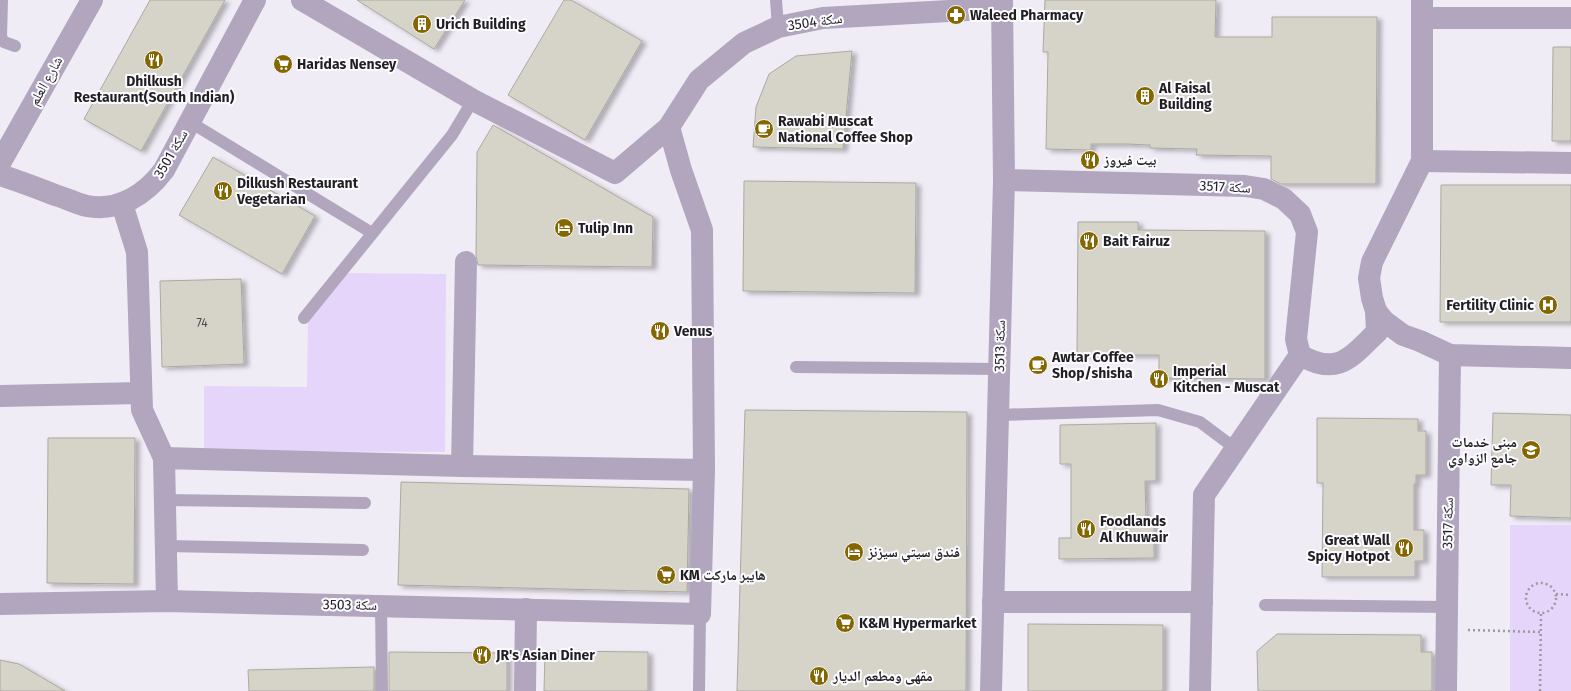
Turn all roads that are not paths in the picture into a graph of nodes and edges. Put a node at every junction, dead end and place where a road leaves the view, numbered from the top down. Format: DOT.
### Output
graph roads {
  1 [pos="2,0"];
  2 [pos="92,0"];
  3 [pos="255,0"];
  4 [pos="302,0"];
  5 [pos="776,0"];
  6 [pos="1002,4"];
  7 [pos="1422,9"];
  8 [pos="1571,18"];
  9 [pos="778,27"];
  10 [pos="15,46"];
  11 [pos="473,100"];
  12 [pos="190,122"];
  13 [pos="669,127"];
  14 [pos="1422,161"];
  15 [pos="0,163"];
  16 [pos="1571,163"];
  17 [pos="0,175"];
  18 [pos="1004,180"];
  19 [pos="122,204"];
  20 [pos="372,233"];
  21 [pos="466,262"];
  22 [pos="304,318"];
  23 [pos="1383,324"];
  24 [pos="1300,355"];
  25 [pos="1450,355"];
  26 [pos="1571,358"];
  27 [pos="796,367"];
  28 [pos="1000,369"];
  29 [pos="142,393"];
  30 [pos="0,396"];
  31 [pos="998,415"];
  32 [pos="1236,449"];
  33 [pos="164,458"];
  34 [pos="462,466"];
  35 [pos="704,470"];
  36 [pos="165,500"];
  37 [pos="365,503"];
  38 [pos="166,546"];
  39 [pos="363,550"];
  40 [pos="167,601"];
  41 [pos="993,602"];
  42 [pos="1202,602"];
  43 [pos="0,604"];
  44 [pos="1265,605"];
  45 [pos="381,606"];
  46 [pos="1447,607"];
  47 [pos="526,609"];
  48 [pos="700,614"];
  49 [pos="382,691"];
  50 [pos="525,691"];
  51 [pos="699,691"];
  52 [pos="991,691"];
  53 [pos="1200,691"];
  54 [pos="1446,691"];
  1 -- 10 [label="lane"];
  2 -- 15 [label="street, شارع العلم"];
  3 -- 12 [label="street, سكة 3501"];
  4 -- 11 [label="street"];
  5 -- 9 [label="lane"];
  6 -- 9 [label="street, سكة 3504"];
  6 -- 18 [label="street, سكة 3513"];
  7 -- 8 [label="street"];
  7 -- 14 [label="street"];
  9 -- 13 [label="street, سكة 3504"];
  11 -- 13 [label="street, سكة 3504"];
  11 -- 20 [label="lane"];
  12 -- 19 [label="street, سكة 3501"];
  12 -- 20 [label="lane"];
  13 -- 35 [label="street"];
  14 -- 16 [label="street"];
  14 -- 23 [label="street"];
  17 -- 19 [label="street, سكة 3501"];
  18 -- 24 [label="street, سكة 3517"];
  18 -- 28 [label="street, سكة 3513"];
  19 -- 29 [label="street"];
  20 -- 22 [label="lane"];
  21 -- 34 [label="street"];
  23 -- 24 [label="street"];
  23 -- 25 [label="street"];
  24 -- 32 [label="street"];
  25 -- 26 [label="street"];
  25 -- 46 [label="street, سكة 3517"];
  27 -- 28 [label="lane"];
  28 -- 31 [label="street, سكة 3513"];
  29 -- 30 [label="street"];
  29 -- 33 [label="street"];
  31 -- 32 [label="lane"];
  31 -- 41 [label="street, سكة 3513"];
  32 -- 42 [label="street"];
  33 -- 34 [label="street"];
  33 -- 36 [label="street"];
  34 -- 35 [label="street"];
  35 -- 48 [label="street"];
  36 -- 37 [label="lane"];
  36 -- 38 [label="street"];
  38 -- 39 [label="lane"];
  38 -- 40 [label="street"];
  40 -- 43 [label="street, سكة 3503"];
  40 -- 45 [label="street, سكة 3503"];
  41 -- 42 [label="street"];
  41 -- 52 [label="street, سكة 3513"];
  42 -- 53 [label="street"];
  44 -- 46 [label="lane"];
  45 -- 47 [label="street, سكة 3503"];
  45 -- 49 [label="lane"];
  46 -- 54 [label="street, سكة 3517"];
  47 -- 48 [label="street, سكة 3503"];
  47 -- 50 [label="street"];
  48 -- 51 [label="lane"];
}
